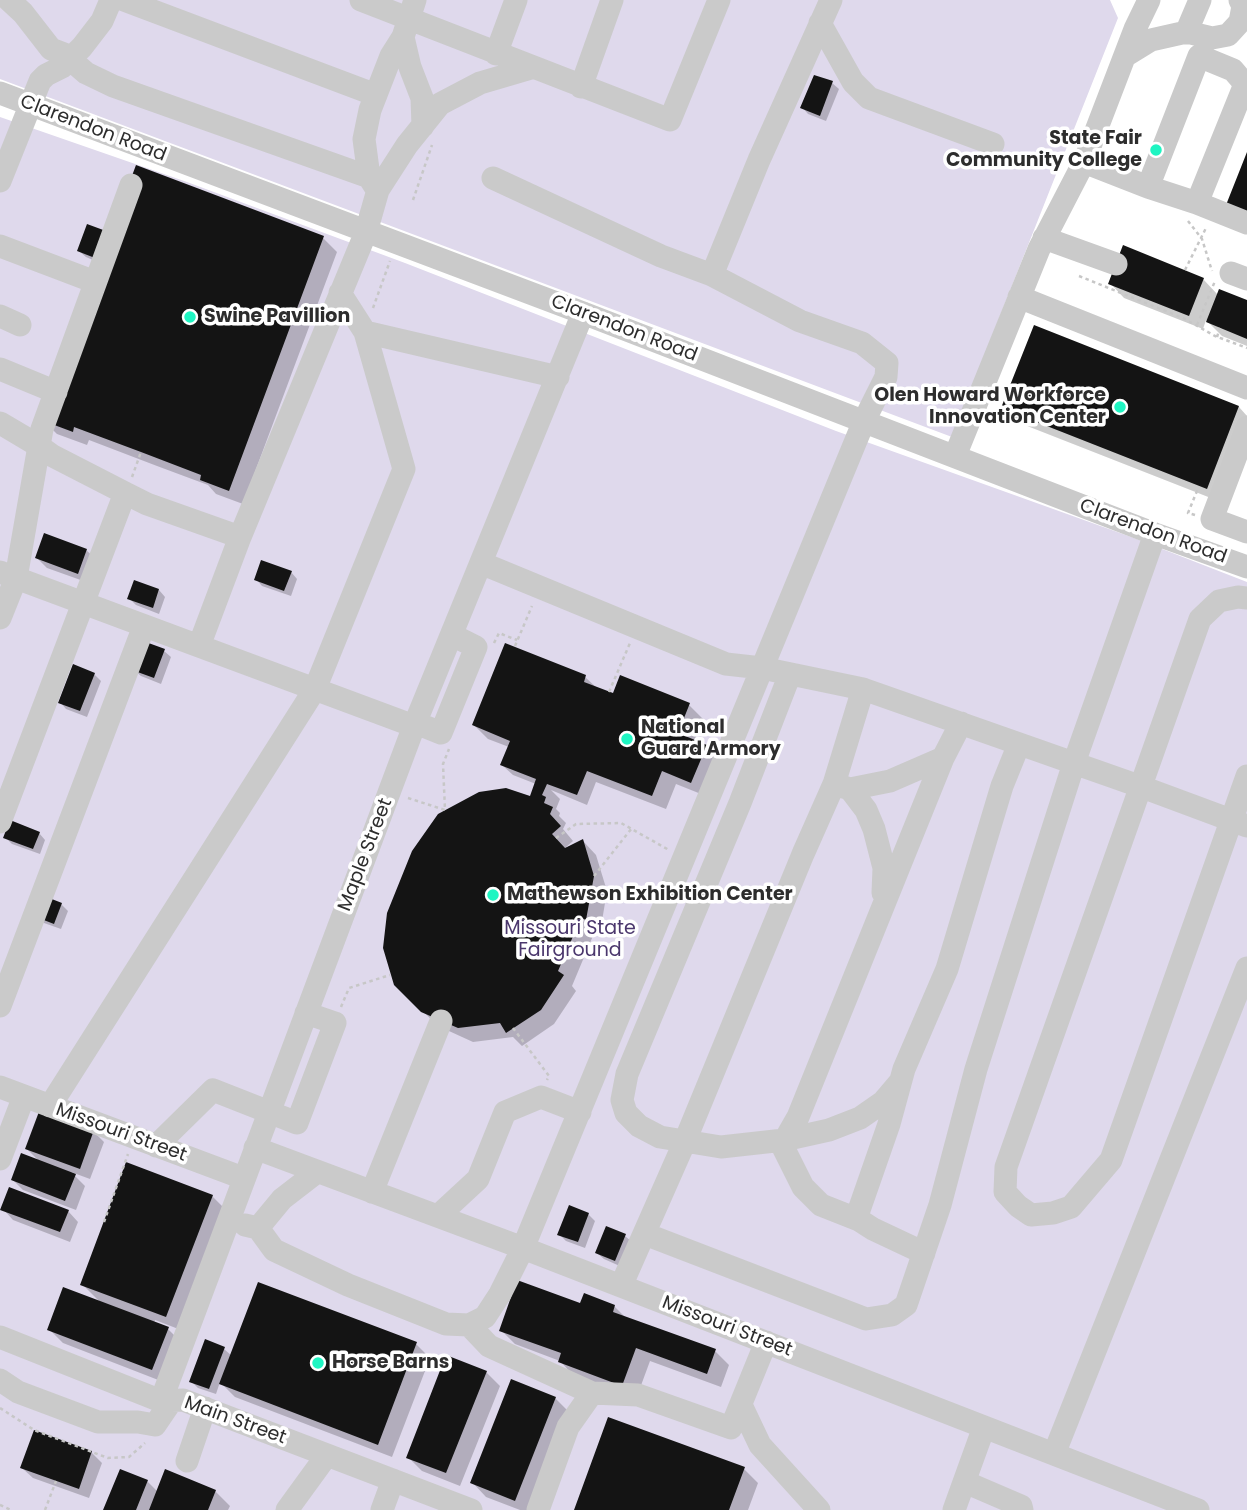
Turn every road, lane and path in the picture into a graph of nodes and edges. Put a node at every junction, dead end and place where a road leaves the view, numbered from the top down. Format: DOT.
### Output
graph roads {
  1 [pos="111,0"];
  2 [pos="124,0"];
  3 [pos="361,0"];
  4 [pos="516,0"];
  5 [pos="612,0"];
  6 [pos="719,0"];
  7 [pos="831,0"];
  8 [pos="1149,0"];
  9 [pos="1200,0"];
  10 [pos="1240,0"];
  11 [pos="21,4"];
  12 [pos="409,18"];
  13 [pos="820,23"];
  14 [pos="1186,33"];
  15 [pos="496,54"];
  16 [pos="1125,56"];
  17 [pos="71,59"];
  18 [pos="531,68"];
  19 [pos="581,87"];
  20 [pos="0,93"];
  21 [pos="376,95"];
  22 [pos="31,105"];
  23 [pos="428,132"];
  24 [pos="993,144"];
  25 [pos="1084,162"];
  26 [pos="493,178"];
  27 [pos="0,181"];
  28 [pos="373,183"];
  29 [pos="131,185"];
  30 [pos="1148,187"];
  31 [pos="413,200"];
  32 [pos="1197,203"];
  33 [pos="1247,223"];
  34 [pos="366,232"];
  35 [pos="1044,238"];
  36 [pos="0,246"];
  37 [pos="391,258"];
  38 [pos="1115,264"];
  39 [pos="712,275"];
  40 [pos="1079,276"];
  41 [pos="1231,278"];
  42 [pos="95,282"];
  43 [pos="340,293"];
  44 [pos="1020,297"];
  45 [pos="583,313"];
  46 [pos="1198,325"];
  47 [pos="1220,328"];
  48 [pos="365,332"];
  49 [pos="1217,337"];
  50 [pos="1247,348"];
  51 [pos="0,369"];
  52 [pos="558,377"];
  53 [pos="1247,388"];
  54 [pos="55,392"];
  55 [pos="864,421"];
  56 [pos="0,423"];
  57 [pos="1247,427"];
  58 [pos="39,446"];
  59 [pos="141,452"];
  60 [pos="955,456"];
  61 [pos="125,493"];
  62 [pos="1247,532"];
  63 [pos="1155,534"];
  64 [pos="240,537"];
  65 [pos="481,563"];
  66 [pos="1247,567"];
  67 [pos="8,575"];
  68 [pos="540,587"];
  69 [pos="1247,598"];
  70 [pos="83,603"];
  71 [pos="0,618"];
  72 [pos="144,626"];
  73 [pos="637,627"];
  74 [pos="199,646"];
  75 [pos="515,646"];
  76 [pos="762,668"];
  77 [pos="790,674"];
  78 [pos="315,689"];
  79 [pos="863,689"];
  80 [pos="609,692"];
  81 [pos="961,723"];
  82 [pos="415,724"];
  83 [pos="1019,744"];
  84 [pos="943,758"];
  85 [pos="1074,763"];
  86 [pos="1247,776"];
  87 [pos="842,786"];
  88 [pos="1142,787"];
  89 [pos="390,792"];
  90 [pos="445,810"];
  91 [pos="0,822"];
  92 [pos="1239,823"];
  93 [pos="632,828"];
  94 [pos="556,838"];
  95 [pos="684,859"];
  96 [pos="594,876"];
  97 [pos="883,905"];
  98 [pos="1247,968"];
  99 [pos="390,975"];
  100 [pos="0,1006"];
  101 [pos="306,1013"];
  102 [pos="440,1021"];
  103 [pos="335,1023"];
  104 [pos="513,1028"];
  105 [pos="900,1082"];
  106 [pos="0,1087"];
  107 [pos="24,1096"];
  108 [pos="541,1097"];
  109 [pos="50,1106"];
  110 [pos="580,1112"];
  111 [pos="268,1113"];
  112 [pos="784,1140"];
  113 [pos="685,1141"];
  114 [pos="145,1142"];
  115 [pos="255,1148"];
  116 [pos="0,1159"];
  117 [pos="317,1171"];
  118 [pos="243,1178"];
  119 [pos="372,1192"];
  120 [pos="438,1216"];
  121 [pos="859,1220"];
  122 [pos="104,1222"];
  123 [pos="227,1222"];
  124 [pos="258,1228"];
  125 [pos="645,1234"];
  126 [pos="523,1248"];
  127 [pos="924,1253"];
  128 [pos="621,1286"];
  129 [pos="469,1325"];
  130 [pos="0,1337"];
  131 [pos="766,1342"];
  132 [pos="0,1380"];
  133 [pos="592,1393"];
  134 [pos="167,1401"];
  135 [pos="741,1405"];
  136 [pos="0,1408"];
  137 [pos="205,1408"];
  138 [pos="155,1425"];
  139 [pos="985,1427"];
  140 [pos="1054,1454"];
  141 [pos="327,1455"];
  142 [pos="187,1461"];
  143 [pos="393,1480"];
  144 [pos="56,1481"];
  145 [pos="965,1482"];
  146 [pos="0,1505"];
  147 [pos="11,1510"];
  148 [pos="45,1510"];
  149 [pos="287,1510"];
  150 [pos="382,1510"];
  151 [pos="471,1510"];
  152 [pos="538,1510"];
  153 [pos="819,1510"];
  154 [pos="954,1510"];
  155 [pos="1022,1510"];
  156 [pos="1198,1510"];
  1 -- 17 [label="street"];
  2 -- 21 [label="street"];
  3 -- 12 [label="street"];
  4 -- 15 [label="street"];
  5 -- 19 [label="street"];
  6 -- 19 [label="street"];
  7 -- 13 [label="street"];
  8 -- 16 [label="street"];
  9 -- 14 [label="street"];
  10 -- 14 [label="street"];
  11 -- 17 [label="street"];
  12 -- 15 [label="street"];
  12 -- 21 [label="street"];
  12 -- 23 [label="street"];
  13 -- 24 [label="street"];
  13 -- 39 [label="street"];
  14 -- 16 [label="street"];
  15 -- 18 [label="street"];
  16 -- 25 [label="street"];
  17 -- 22 [label="street"];
  17 -- 28 [label="street"];
  18 -- 19 [label="street"];
  18 -- 23 [label="street"];
  20 -- 22 [label="street, Clarendon Road"];
  21 -- 28 [label="street"];
  22 -- 27 [label="street"];
  22 -- 34 [label="street, Clarendon Road"];
  23 -- 28 [label="street"];
  23 -- 31 [label="path"];
  25 -- 30 [label="street"];
  25 -- 35 [label="street"];
  26 -- 39 [label="street"];
  28 -- 34 [label="street"];
  29 -- 42 [label="street"];
  30 -- 32 [label="street"];
  30 -- 32 [label="street"];
  32 -- 33 [label="street"];
  34 -- 43 [label="street"];
  34 -- 45 [label="street, Clarendon Road"];
  35 -- 38 [label="street"];
  35 -- 44 [label="street"];
  36 -- 42 [label="street"];
  37 -- 48 [label="path"];
  39 -- 55 [label="street"];
  40 -- 46 [label="path"];
  41 -- 46 [label="path"];
  42 -- 54 [label="street"];
  43 -- 48 [label="street"];
  43 -- 64 [label="street"];
  44 -- 53 [label="street"];
  44 -- 60 [label="street"];
  45 -- 52 [label="street, Maple Street"];
  45 -- 55 [label="street, Clarendon Road"];
  46 -- 49 [label="path"];
  47 -- 49 [label="path"];
  48 -- 52 [label="street"];
  48 -- 78 [label="street"];
  49 -- 50 [label="path"];
  51 -- 54 [label="street"];
  52 -- 65 [label="street, Maple Street"];
  54 -- 58 [label="street"];
  55 -- 60 [label="street, Clarendon Road"];
  55 -- 76 [label="street"];
  56 -- 58 [label="street"];
  57 -- 62 [label="street"];
  58 -- 61 [label="street"];
  58 -- 67 [label="street"];
  59 -- 61 [label="path"];
  60 -- 63 [label="street, Clarendon Road"];
  61 -- 64 [label="street"];
  61 -- 70 [label="street"];
  63 -- 66 [label="street, Clarendon Road"];
  63 -- 85 [label="street"];
  64 -- 74 [label="street"];
  65 -- 68 [label="street"];
  65 -- 82 [label="street, Maple Street"];
  67 -- 70 [label="street"];
  67 -- 71 [label="street"];
  68 -- 73 [label="street"];
  68 -- 75 [label="path"];
  69 -- 88 [label="street"];
  70 -- 72 [label="street"];
  70 -- 91 [label="street"];
  72 -- 74 [label="street"];
  72 -- 100 [label="street"];
  73 -- 76 [label="street"];
  73 -- 80 [label="path"];
  74 -- 78 [label="street"];
  76 -- 77 [label="street"];
  76 -- 95 [label="street"];
  77 -- 79 [label="street"];
  77 -- 113 [label="street"];
  78 -- 82 [label="street"];
  78 -- 109 [label="street"];
  79 -- 81 [label="street"];
  79 -- 87 [label="street"];
  81 -- 83 [label="street"];
  81 -- 84 [label="street"];
  82 -- 89 [label="street, Maple Street"];
  83 -- 85 [label="street"];
  83 -- 105 [label="street"];
  84 -- 87 [label="street"];
  84 -- 97 [label="street"];
  85 -- 88 [label="street"];
  85 -- 127 [label="street"];
  86 -- 92 [label="street"];
  87 -- 97 [label="street"];
  87 -- 113 [label="street"];
  88 -- 92 [label="street"];
  88 -- 92 [label="street"];
  89 -- 90 [label="path"];
  89 -- 101 [label="street, Maple Street"];
  93 -- 94 [label="path"];
  93 -- 95 [label="path"];
  93 -- 96 [label="path"];
  95 -- 110 [label="street"];
  97 -- 112 [label="street"];
  98 -- 140 [label="street"];
  99 -- 103 [label="path"];
  101 -- 103 [label="street"];
  101 -- 111 [label="street, Maple Street"];
  102 -- 119 [label="street"];
  103 -- 111 [label="street"];
  104 -- 108 [label="path"];
  105 -- 112 [label="street"];
  105 -- 121 [label="street"];
  106 -- 107 [label="street, Missouri Street"];
  107 -- 109 [label="street, Missouri Street"];
  107 -- 116 [label="street"];
  108 -- 110 [label="street"];
  108 -- 120 [label="street"];
  109 -- 114 [label="street, Missouri Street"];
  110 -- 126 [label="street"];
  111 -- 114 [label="street"];
  111 -- 115 [label="street, Maple Street"];
  112 -- 113 [label="street"];
  112 -- 121 [label="street"];
  113 -- 125 [label="street"];
  114 -- 118 [label="street, Missouri Street"];
  114 -- 122 [label="path"];
  115 -- 117 [label="street, Missouri Street"];
  115 -- 118 [label="street, Maple Street"];
  117 -- 119 [label="street, Missouri Street"];
  117 -- 124 [label="street"];
  118 -- 123 [label="street, Maple Street"];
  119 -- 120 [label="street, Missouri Street"];
  120 -- 126 [label="street, Missouri Street"];
  121 -- 127 [label="street"];
  123 -- 124 [label="street"];
  123 -- 134 [label="street, Maple Street"];
  124 -- 129 [label="street"];
  125 -- 127 [label="street"];
  125 -- 128 [label="street"];
  126 -- 128 [label="street, Missouri Street"];
  126 -- 129 [label="street"];
  128 -- 131 [label="street, Missouri Street"];
  129 -- 133 [label="street"];
  130 -- 134 [label="street, Main Street"];
  131 -- 135 [label="street"];
  131 -- 139 [label="street, Missouri Street"];
  132 -- 138 [label="street"];
  133 -- 135 [label="street"];
  133 -- 152 [label="street"];
  134 -- 137 [label="street, Main Street"];
  134 -- 138 [label="street, Maple Street"];
  135 -- 153 [label="street"];
  136 -- 138 [label="path"];
  137 -- 141 [label="street, Main Street"];
  137 -- 142 [label="street"];
  139 -- 140 [label="street, Missouri Street"];
  139 -- 145 [label="street"];
  140 -- 156 [label="street, Missouri Street"];
  141 -- 143 [label="street, Main Street"];
  141 -- 149 [label="street"];
  143 -- 150 [label="street"];
  143 -- 151 [label="street, Main Street"];
  144 -- 148 [label="path"];
  145 -- 154 [label="street"];
  145 -- 155 [label="street"];
  146 -- 147 [label="path"];
}
